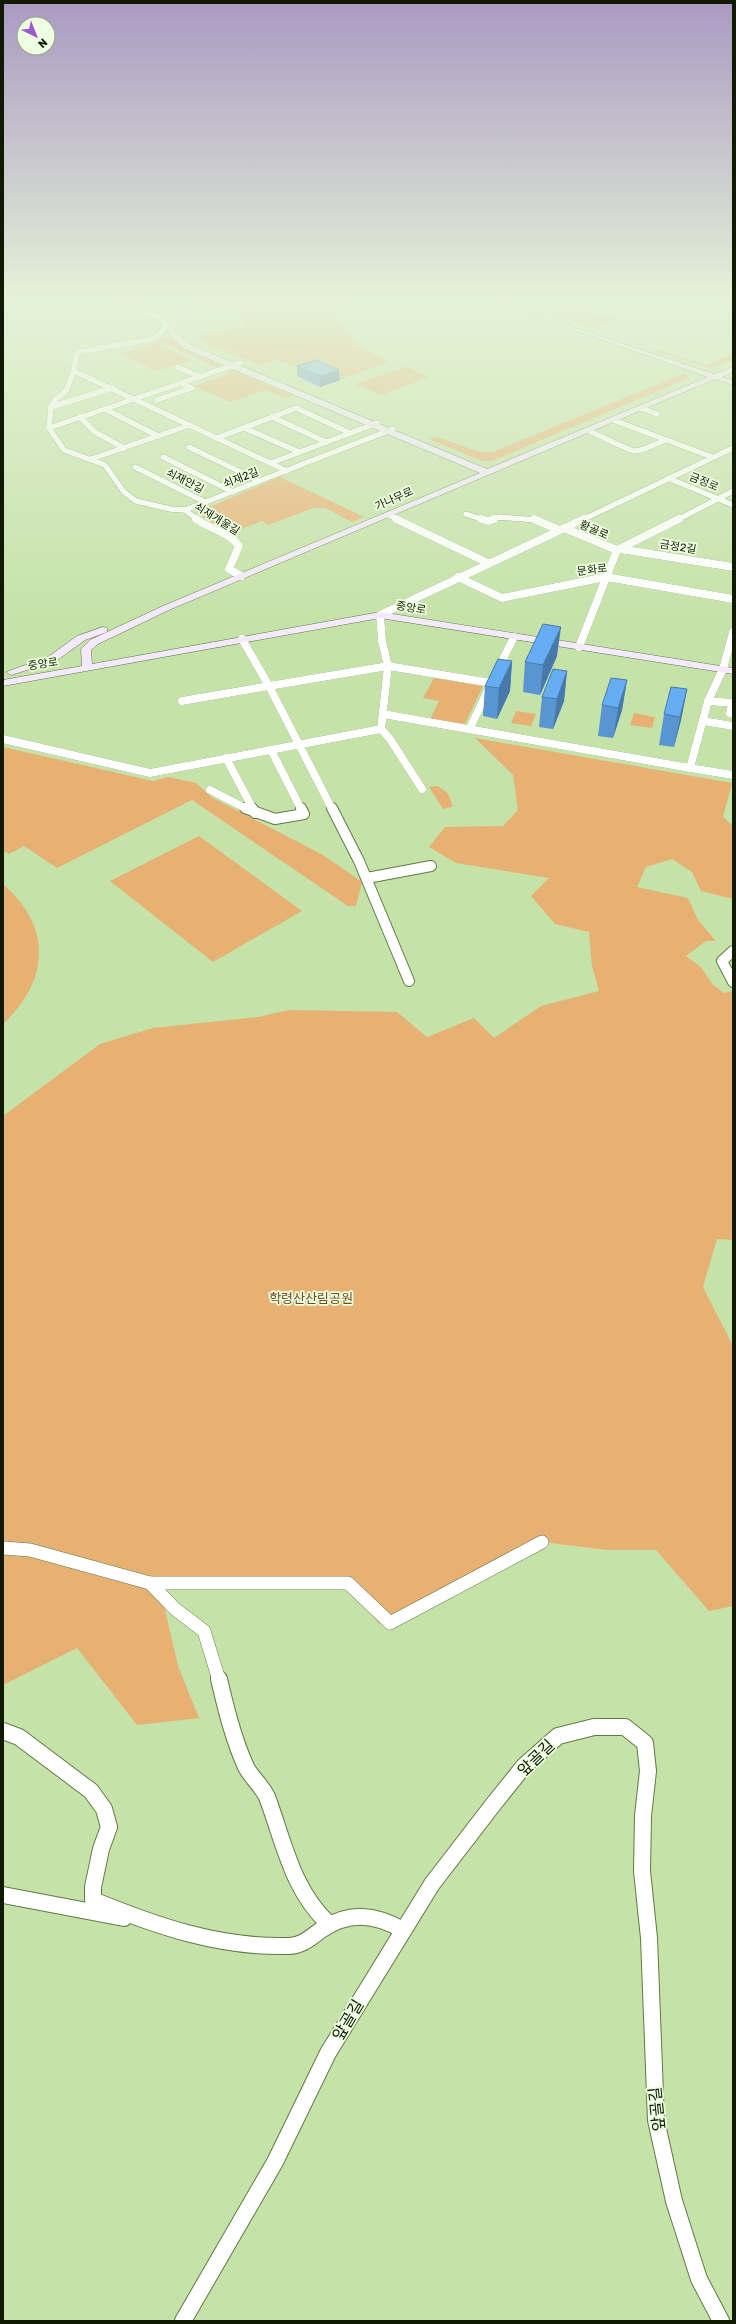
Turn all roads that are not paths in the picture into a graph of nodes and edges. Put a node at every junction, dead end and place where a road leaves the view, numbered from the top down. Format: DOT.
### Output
graph roads {
  1 [pos="56,405"];
  2 [pos="116,405"];
  3 [pos="150,405"];
  4 [pos="289,405"];
  5 [pos="330,405"];
  6 [pos="335,405"];
  7 [pos="647,405"];
  8 [pos="51,407"];
  9 [pos="296,408"];
  10 [pos="641,408"];
  11 [pos="105,409"];
  12 [pos="657,414"];
  13 [pos="272,417"];
  14 [pos="80,418"];
  15 [pos="613,420"];
  16 [pos="374,423"];
  17 [pos="190,424"];
  18 [pos="49,428"];
  19 [pos="244,428"];
  20 [pos="391,430"];
  21 [pos="589,431"];
  22 [pos="350,433"];
  23 [pos="158,436"];
  24 [pos="217,438"];
  25 [pos="665,440"];
  26 [pos="326,442"];
  27 [pos="124,448"];
  28 [pos="189,448"];
  29 [pos="733,448"];
  30 [pos="299,452"];
  31 [pos="162,457"];
  32 [pos="712,457"];
  33 [pos="91,459"];
  34 [pos="271,463"];
  35 [pos="135,467"];
  36 [pos="287,470"];
  37 [pos="489,471"];
  38 [pos="668,478"];
  39 [pos="260,481"];
  40 [pos="733,491"];
  41 [pos="233,492"];
  42 [pos="718,498"];
  43 [pos="205,502"];
  44 [pos="733,505"];
  45 [pos="184,510"];
  46 [pos="466,514"];
  47 [pos="389,515"];
  48 [pos="562,529"];
  49 [pos="618,550"];
  50 [pos="488,563"];
  51 [pos="733,567"];
  52 [pos="241,576"];
  53 [pos="458,577"];
  54 [pos="606,577"];
  55 [pos="733,599"];
  56 [pos="166,608"];
  57 [pos="380,615"];
  58 [pos="733,633"];
  59 [pos="514,637"];
  60 [pos="242,639"];
  61 [pos="579,647"];
  62 [pos="388,666"];
  63 [pos="87,669"];
  64 [pos="728,670"];
  65 [pos="3,674"];
  66 [pos="3,677"];
  67 [pos="3,683"];
  68 [pos="492,683"];
  69 [pos="269,686"];
  70 [pos="182,701"];
  71 [pos="708,701"];
  72 [pos="733,704"];
  73 [pos="733,713"];
  74 [pos="383,714"];
  75 [pos="703,721"];
  76 [pos="733,726"];
  77 [pos="470,728"];
  78 [pos="381,729"];
  79 [pos="3,739"];
  80 [pos="300,744"];
  81 [pos="271,750"];
  82 [pos="226,758"];
  83 [pos="690,768"];
  84 [pos="733,775"];
  85 [pos="422,789"];
  86 [pos="210,790"];
  87 [pos="255,813"];
  88 [pos="431,866"];
  89 [pos="367,878"];
  90 [pos="733,951"];
  91 [pos="409,981"];
  92 [pos="733,982"];
  93 [pos="542,1542"];
  94 [pos="3,1548"];
  95 [pos="150,1583"];
  96 [pos="3,1731"];
  97 [pos="3,1895"];
  98 [pos="146,1922"];
  99 [pos="329,1924"];
  100 [pos="403,1930"];
  101 [pos="183,2321"];
  102 [pos="721,2321"];
  1 -- 8 [label="street"];
  2 -- 11 [label="street"];
  3 -- 17 [label="street"];
  4 -- 9 [label="street"];
  5 -- 16 [label="street"];
  6 -- 16 [label="street"];
  7 -- 10 [label="street, 가나무로"];
  8 -- 18 [label="street"];
  9 -- 13 [label="street"];
  9 -- 22 [label="street"];
  10 -- 12 [label="street"];
  10 -- 15 [label="street, 가나무로"];
  11 -- 14 [label="street"];
  11 -- 23 [label="street"];
  13 -- 19 [label="street"];
  13 -- 26 [label="street"];
  14 -- 18 [label="street"];
  14 -- 27 [label="street"];
  15 -- 25 [label="street"];
  15 -- 37 [label="street, 가나무로"];
  16 -- 20 [label="street"];
  16 -- 22 [label="street"];
  17 -- 23 [label="street"];
  17 -- 24 [label="street"];
  18 -- 33 [label="street, 쇠재개울길"];
  19 -- 24 [label="street"];
  19 -- 30 [label="street"];
  20 -- 36 [label="street, 쇠재2길"];
  20 -- 37 [label="street"];
  21 -- 25 [label="street"];
  22 -- 26 [label="street"];
  23 -- 27 [label="street"];
  24 -- 34 [label="street"];
  25 -- 32 [label="street"];
  26 -- 30 [label="street"];
  27 -- 33 [label="street"];
  28 -- 39 [label="street"];
  29 -- 32 [label="street"];
  30 -- 34 [label="street"];
  31 -- 41 [label="street, 쇠재안길"];
  32 -- 38 [label="street"];
  33 -- 45 [label="street, 쇠재개울길"];
  34 -- 36 [label="street"];
  35 -- 43 [label="street, 쇠재안길"];
  36 -- 39 [label="street, 쇠재2길"];
  37 -- 47 [label="street, 가나무로"];
  38 -- 42 [label="street, 금정로"];
  38 -- 48 [label="street"];
  39 -- 41 [label="street, 쇠재2길"];
  40 -- 42 [label="street, 금정2길"];
  41 -- 43 [label="street, 쇠재2길"];
  42 -- 44 [label="street, 금정로"];
  42 -- 49 [label="street, 금정2길"];
  43 -- 45 [label="street, 쇠재2길"];
  45 -- 52 [label="street, 쇠재개울길"];
  46 -- 48 [label="street, 황골로"];
  47 -- 50 [label="street"];
  47 -- 52 [label="street, 가나무로"];
  48 -- 49 [label="street, 황골로"];
  48 -- 50 [label="street"];
  49 -- 51 [label="street, 금정2길"];
  49 -- 54 [label="street"];
  50 -- 53 [label="street"];
  52 -- 56 [label="street, 가나무로"];
  53 -- 54 [label="street, 문화로"];
  53 -- 57 [label="street"];
  54 -- 55 [label="street, 문화로"];
  54 -- 61 [label="street"];
  56 -- 63 [label="street, 가나무로"];
  56 -- 65 [label="street"];
  57 -- 59 [label="street, 중앙로"];
  57 -- 60 [label="street, 중앙로"];
  57 -- 62 [label="street"];
  58 -- 64 [label="street"];
  59 -- 61 [label="street, 중앙로"];
  59 -- 68 [label="street"];
  60 -- 63 [label="street, 중앙로"];
  60 -- 69 [label="street"];
  61 -- 64 [label="street, 중앙로"];
  62 -- 68 [label="street"];
  62 -- 69 [label="street"];
  62 -- 74 [label="street"];
  63 -- 66 [label="street, 중앙로"];
  63 -- 67 [label="street, 중앙로"];
  64 -- 71 [label="street"];
  68 -- 77 [label="street"];
  69 -- 70 [label="street"];
  69 -- 80 [label="street"];
  71 -- 72 [label="street"];
  71 -- 75 [label="street"];
  72 -- 73 [label="street"];
  74 -- 77 [label="street"];
  74 -- 78 [label="street"];
  75 -- 76 [label="street"];
  75 -- 83 [label="street"];
  77 -- 83 [label="street"];
  78 -- 80 [label="street"];
  78 -- 85 [label="street"];
  79 -- 82 [label="street"];
  80 -- 81 [label="street"];
  80 -- 89 [label="street"];
  81 -- 82 [label="street"];
  81 -- 87 [label="street"];
  82 -- 87 [label="street"];
  83 -- 84 [label="street"];
  86 -- 87 [label="street"];
  88 -- 89 [label="street"];
  89 -- 91 [label="street"];
  90 -- 92 [label="street"];
  93 -- 95 [label="street"];
  94 -- 95 [label="street"];
  95 -- 99 [label="street"];
  96 -- 98 [label="street"];
  97 -- 98 [label="street"];
  98 -- 99 [label="street"];
  99 -- 100 [label="street"];
  100 -- 101 [label="street, 앞골길"];
  100 -- 102 [label="street, 앞골길"];
}
